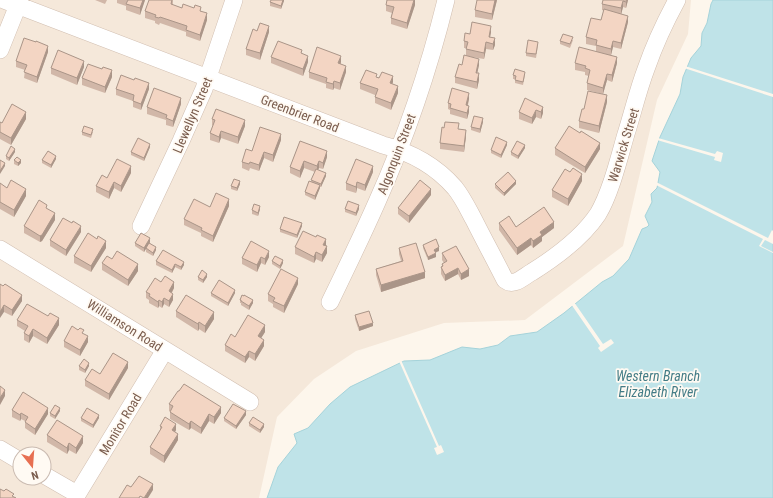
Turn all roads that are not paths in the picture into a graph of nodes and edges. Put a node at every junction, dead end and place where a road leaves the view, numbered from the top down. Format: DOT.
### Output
graph roads {
  1 [pos="234,0"];
  2 [pos="446,0"];
  3 [pos="678,0"];
  4 [pos="14,2"];
  5 [pos="0,50"];
  6 [pos="208,78"];
  7 [pos="399,149"];
  8 [pos="141,226"];
  9 [pos="0,249"];
  10 [pos="538,268"];
  11 [pos="330,302"];
  12 [pos="165,350"];
  13 [pos="250,402"];
  14 [pos="0,449"];
  15 [pos="12,456"];
  16 [pos="52,480"];
  17 [pos="76,496"];
  1 -- 6 [label="street, Llewellyn Street"];
  2 -- 7 [label="street, Algonquin Street"];
  3 -- 10 [label="street, Warwick Street"];
  4 -- 5 [label="street"];
  4 -- 6 [label="street, Greenbrier Road"];
  6 -- 7 [label="street, Greenbrier Road"];
  6 -- 8 [label="street, Llewellyn Street"];
  7 -- 10 [label="street, Greenbrier Road"];
  7 -- 11 [label="street, Algonquin Street"];
  9 -- 12 [label="street, Williamson Road"];
  12 -- 13 [label="street, Williamson Road"];
  12 -- 17 [label="street, Monitor Road"];
  14 -- 15 [label="street"];
  16 -- 17 [label="street"];
}
